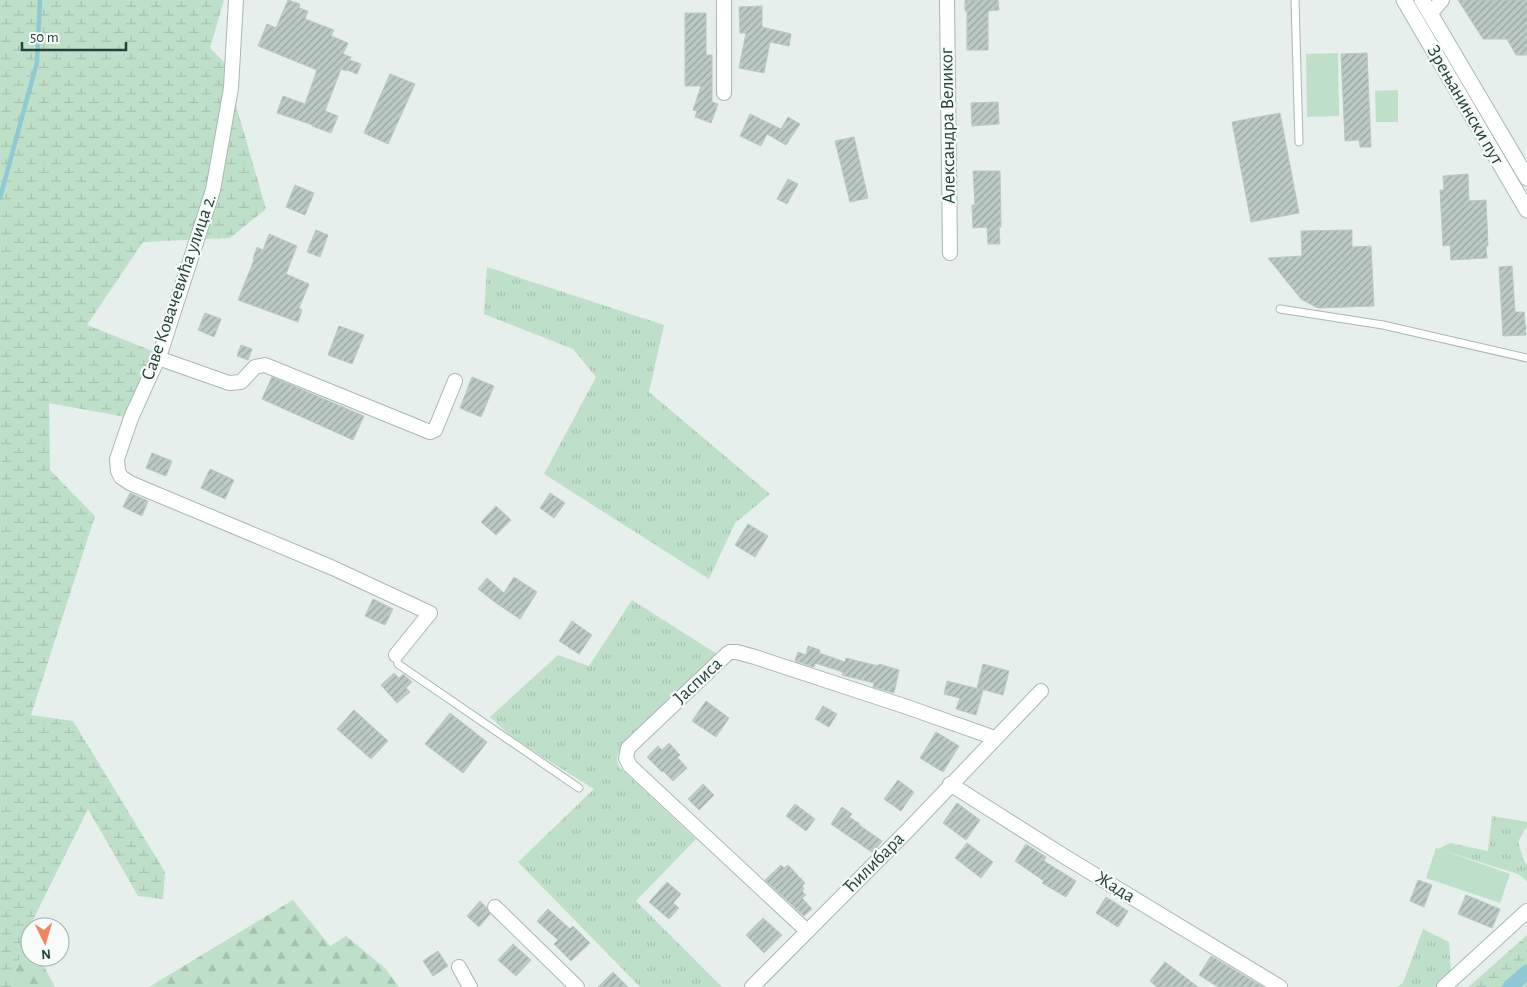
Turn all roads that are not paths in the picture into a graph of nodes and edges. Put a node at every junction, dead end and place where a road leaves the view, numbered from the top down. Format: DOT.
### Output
graph roads {
  1 [pos="236,0"];
  2 [pos="724,0"];
  3 [pos="947,0"];
  4 [pos="1295,0"];
  5 [pos="1404,0"];
  6 [pos="1422,0"];
  7 [pos="1442,0"];
  8 [pos="1430,14"];
  9 [pos="724,93"];
  10 [pos="1299,142"];
  11 [pos="1527,178"];
  12 [pos="1527,210"];
  13 [pos="950,253"];
  14 [pos="1280,309"];
  15 [pos="158,358"];
  16 [pos="1527,358"];
  17 [pos="455,381"];
  18 [pos="396,654"];
  19 [pos="1041,691"];
  20 [pos="995,738"];
  21 [pos="950,784"];
  22 [pos="579,788"];
  23 [pos="495,907"];
  24 [pos="1527,911"];
  25 [pos="807,931"];
  26 [pos="459,967"];
  27 [pos="470,987"];
  28 [pos="577,987"];
  29 [pos="752,987"];
  30 [pos="1280,987"];
  31 [pos="1444,987"];
  1 -- 15 [label="street, Саве Ковачевића улица 2."];
  2 -- 9 [label="street"];
  3 -- 13 [label="street, Александра Великог"];
  4 -- 10 [label="lane"];
  5 -- 12 [label="main road, Зрењанински пут"];
  6 -- 8 [label="main road, Зрењанински пут"];
  7 -- 8 [label="street"];
  8 -- 11 [label="main road, Зрењанински пут"];
  14 -- 16 [label="lane"];
  15 -- 17 [label="street"];
  15 -- 18 [label="street, Саве Ковачевића улица 2."];
  18 -- 22 [label="lane"];
  19 -- 20 [label="street"];
  20 -- 21 [label="street, Ћилибара"];
  20 -- 25 [label="street, Јасписа"];
  21 -- 25 [label="street, Ћилибара"];
  21 -- 30 [label="street, Жада"];
  23 -- 28 [label="street"];
  24 -- 31 [label="street"];
  25 -- 29 [label="street, Ћилибара"];
  26 -- 27 [label="street"];
}
